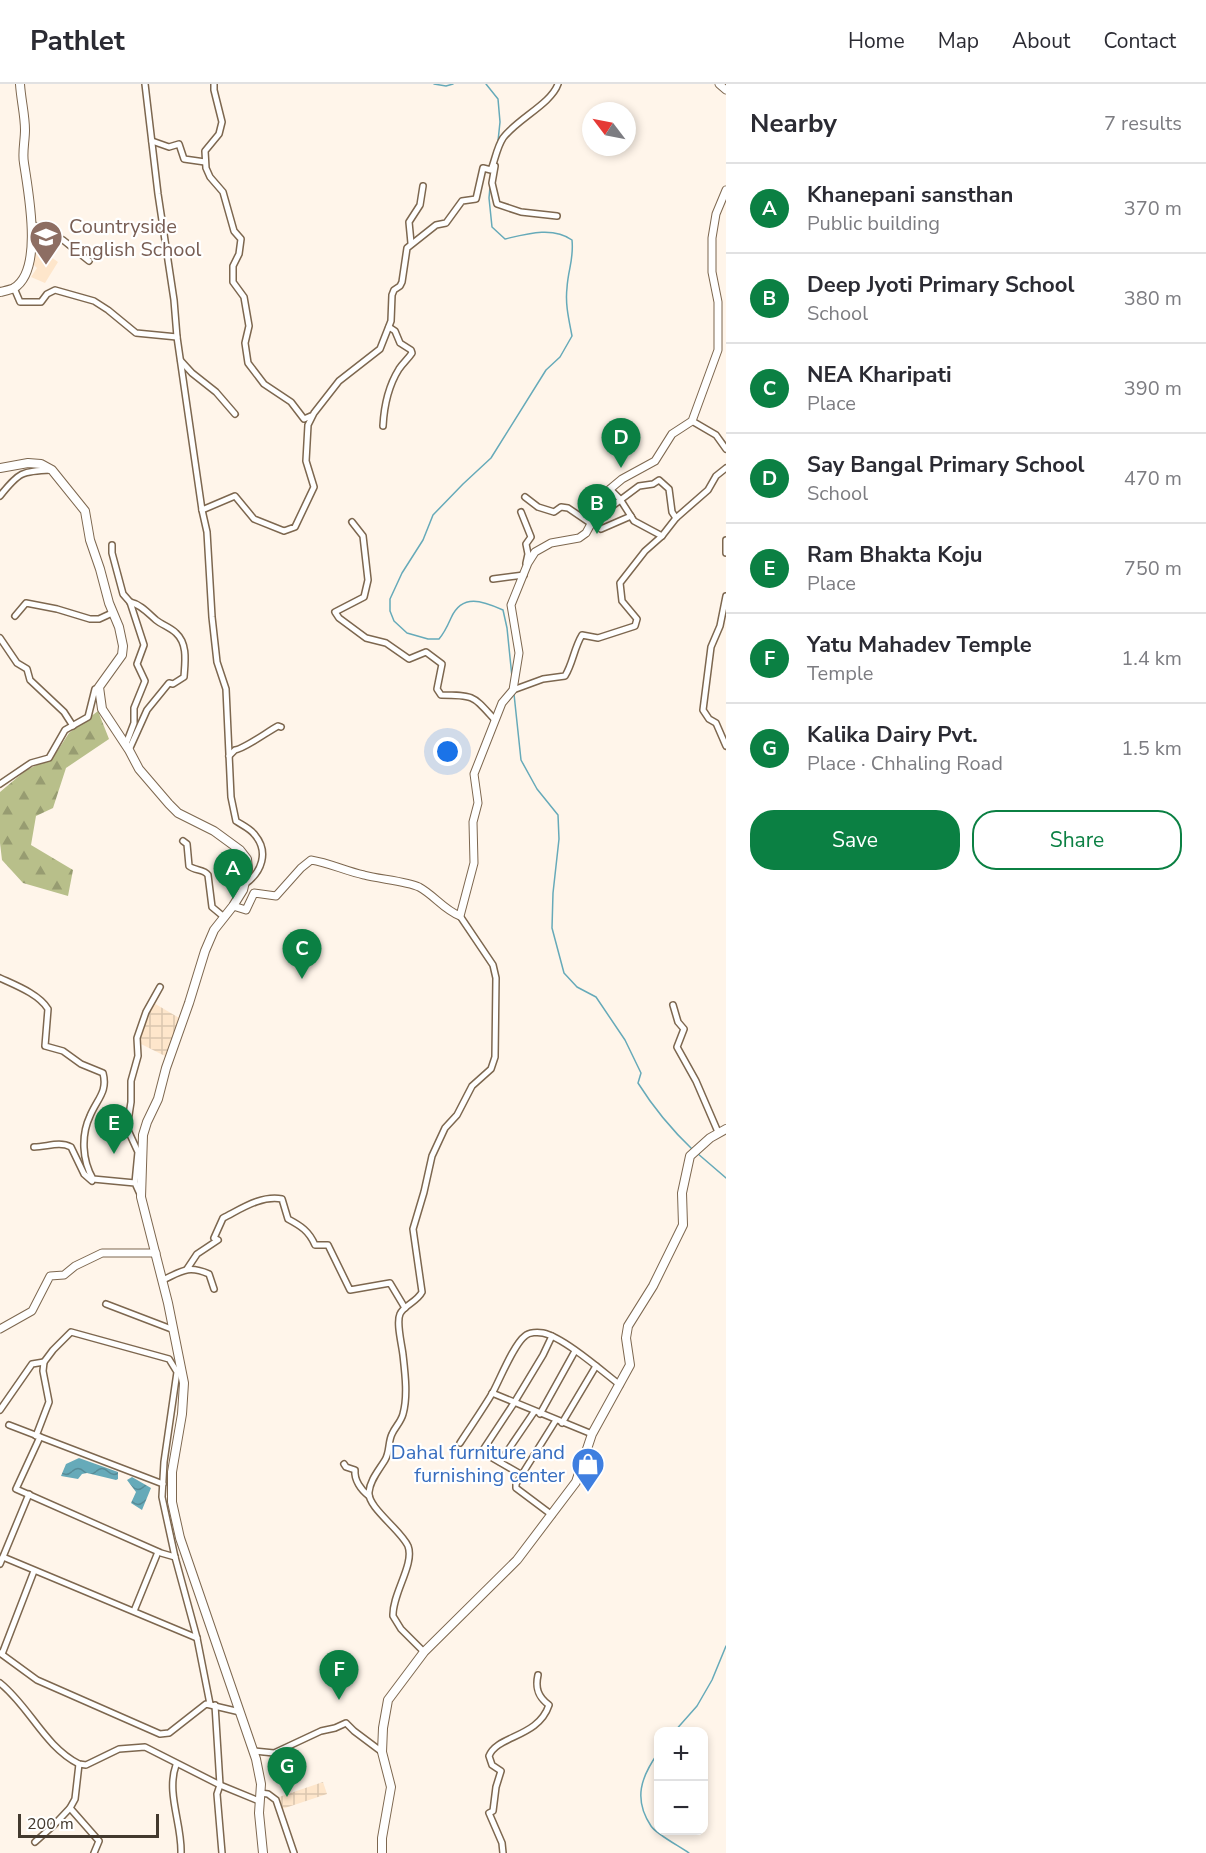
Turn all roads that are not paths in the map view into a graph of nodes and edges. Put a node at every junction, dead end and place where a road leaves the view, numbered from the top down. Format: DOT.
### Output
graph roads {
  1 [pos="20,84"];
  2 [pos="214,84"];
  3 [pos="558,84"];
  4 [pos="719,84"];
  5 [pos="146,85"];
  6 [pos="726,90"];
  7 [pos="152,141"];
  8 [pos="498,152"];
  9 [pos="205,162"];
  10 [pos="423,186"];
  11 [pos="726,190"];
  12 [pos="557,216"];
  13 [pos="32,224"];
  14 [pos="411,243"];
  15 [pos="89,261"];
  16 [pos="14,288"];
  17 [pos="0,292"];
  18 [pos="389,327"];
  19 [pos="177,337"];
  20 [pos="180,359"];
  21 [pos="314,413"];
  22 [pos="236,414"];
  23 [pos="692,421"];
  24 [pos="383,426"];
  25 [pos="726,449"];
  26 [pos="0,468"];
  27 [pos="726,468"];
  28 [pos="52,470"];
  29 [pos="610,489"];
  30 [pos="0,496"];
  31 [pos="525,497"];
  32 [pos="620,499"];
  33 [pos="202,510"];
  34 [pos="597,511"];
  35 [pos="521,512"];
  36 [pos="631,516"];
  37 [pos="676,518"];
  38 [pos="352,522"];
  39 [pos="590,523"];
  40 [pos="601,529"];
  41 [pos="662,537"];
  42 [pos="726,540"];
  43 [pos="112,545"];
  44 [pos="726,553"];
  45 [pos="524,575"];
  46 [pos="493,579"];
  47 [pos="726,596"];
  48 [pos="130,602"];
  49 [pos="112,613"];
  50 [pos="15,616"];
  51 [pos="0,638"];
  52 [pos="99,687"];
  53 [pos="513,690"];
  54 [pos="495,720"];
  55 [pos="73,726"];
  56 [pos="281,727"];
  57 [pos="726,746"];
  58 [pos="128,747"];
  59 [pos="229,756"];
  60 [pos="0,784"];
  61 [pos="183,841"];
  62 [pos="245,884"];
  63 [pos="234,906"];
  64 [pos="460,916"];
  65 [pos="224,917"];
  66 [pos="0,978"];
  67 [pos="160,987"];
  68 [pos="673,1005"];
  69 [pos="722,1130"];
  70 [pos="34,1147"];
  71 [pos="97,1180"];
  72 [pos="135,1183"];
  73 [pos="141,1197"];
  74 [pos="156,1252"];
  75 [pos="187,1269"];
  76 [pos="163,1280"];
  77 [pos="214,1289"];
  78 [pos="106,1304"];
  79 [pos="405,1308"];
  80 [pos="0,1329"];
  81 [pos="174,1330"];
  82 [pos="552,1336"];
  83 [pos="575,1351"];
  84 [pos="44,1362"];
  85 [pos="596,1366"];
  86 [pos="620,1385"];
  87 [pos="492,1393"];
  88 [pos="514,1403"];
  89 [pos="0,1410"];
  90 [pos="537,1413"];
  91 [pos="559,1422"];
  92 [pos="9,1425"];
  93 [pos="592,1434"];
  94 [pos="38,1437"];
  95 [pos="460,1443"];
  96 [pos="500,1462"];
  97 [pos="344,1464"];
  98 [pos="522,1475"];
  99 [pos="163,1484"];
  100 [pos="29,1494"];
  101 [pos="369,1496"];
  102 [pos="552,1515"];
  103 [pos="158,1552"];
  104 [pos="3,1557"];
  105 [pos="175,1557"];
  106 [pos="0,1564"];
  107 [pos="34,1570"];
  108 [pos="134,1611"];
  109 [pos="198,1638"];
  110 [pos="424,1652"];
  111 [pos="1,1653"];
  112 [pos="538,1675"];
  113 [pos="0,1683"];
  114 [pos="213,1705"];
  115 [pos="240,1713"];
  116 [pos="254,1751"];
  117 [pos="382,1752"];
  118 [pos="80,1764"];
  119 [pos="176,1765"];
  120 [pos="219,1785"];
  121 [pos="259,1797"];
  122 [pos="70,1808"];
  123 [pos="35,1842"];
  124 [pos="94,1853"];
  125 [pos="181,1853"];
  126 [pos="222,1853"];
  127 [pos="263,1853"];
  128 [pos="294,1853"];
  129 [pos="382,1853"];
  130 [pos="503,1853"];
  1 -- 13 [label="main road"];
  2 -- 9 [label="street"];
  3 -- 8 [label="street"];
  4 -- 6 [label="street"];
  5 -- 7 [label="street"];
  7 -- 9 [label="street"];
  7 -- 19 [label="street"];
  8 -- 12 [label="street"];
  8 -- 14 [label="street"];
  9 -- 21 [label="street"];
  10 -- 14 [label="street"];
  11 -- 23 [label="street"];
  13 -- 15 [label="street"];
  13 -- 16 [label="main road"];
  14 -- 18 [label="street"];
  16 -- 17 [label="main road"];
  16 -- 19 [label="street"];
  18 -- 21 [label="street"];
  18 -- 24 [label="street"];
  19 -- 20 [label="street"];
  20 -- 22 [label="street"];
  20 -- 33 [label="street"];
  21 -- 33 [label="street"];
  23 -- 25 [label="street"];
  23 -- 29 [label="street"];
  26 -- 28 [label="main road"];
  27 -- 37 [label="street"];
  28 -- 30 [label="street"];
  28 -- 49 [label="main road"];
  29 -- 32 [label="street"];
  29 -- 34 [label="street"];
  31 -- 39 [label="street"];
  32 -- 34 [label="street"];
  32 -- 36 [label="street"];
  32 -- 37 [label="street"];
  33 -- 59 [label="street"];
  34 -- 39 [label="street"];
  35 -- 45 [label="street"];
  36 -- 40 [label="street"];
  36 -- 41 [label="street"];
  37 -- 41 [label="street"];
  38 -- 54 [label="street"];
  39 -- 45 [label="street"];
  41 -- 53 [label="street"];
  42 -- 44 [label="street"];
  43 -- 48 [label="street"];
  45 -- 46 [label="street"];
  45 -- 53 [label="street"];
  47 -- 57 [label="street"];
  48 -- 58 [label="street"];
  48 -- 58 [label="street"];
  49 -- 50 [label="street"];
  49 -- 52 [label="main road"];
  51 -- 55 [label="street"];
  52 -- 55 [label="street"];
  52 -- 58 [label="main road"];
  53 -- 54 [label="street"];
  54 -- 64 [label="street"];
  55 -- 60 [label="street"];
  56 -- 59 [label="street"];
  58 -- 62 [label="main road"];
  59 -- 62 [label="street"];
  61 -- 65 [label="street"];
  62 -- 63 [label="main road"];
  63 -- 64 [label="street"];
  63 -- 65 [label="main road"];
  64 -- 79 [label="street"];
  65 -- 73 [label="main road"];
  66 -- 71 [label="street"];
  67 -- 72 [label="street"];
  68 -- 69 [label="street"];
  69 -- 86 [label="main road"];
  70 -- 71 [label="street"];
  71 -- 72 [label="street"];
  72 -- 73 [label="street"];
  73 -- 74 [label="main road"];
  74 -- 76 [label="main road"];
  74 -- 80 [label="street"];
  75 -- 76 [label="street"];
  75 -- 77 [label="street"];
  75 -- 79 [label="street"];
  76 -- 81 [label="main road"];
  78 -- 81 [label="street"];
  79 -- 101 [label="street"];
  81 -- 115 [label="main road"];
  82 -- 83 [label="street"];
  82 -- 87 [label="street"];
  82 -- 88 [label="street"];
  83 -- 85 [label="street"];
  83 -- 90 [label="street"];
  84 -- 89 [label="street"];
  84 -- 94 [label="street"];
  84 -- 99 [label="street"];
  85 -- 86 [label="street"];
  85 -- 91 [label="street"];
  86 -- 93 [label="main road"];
  87 -- 88 [label="street"];
  87 -- 95 [label="street"];
  88 -- 90 [label="street"];
  88 -- 96 [label="street"];
  90 -- 91 [label="street"];
  90 -- 96 [label="street"];
  91 -- 93 [label="street"];
  91 -- 98 [label="street"];
  92 -- 94 [label="street"];
  93 -- 102 [label="main road"];
  94 -- 99 [label="street"];
  94 -- 100 [label="street"];
  96 -- 98 [label="street"];
  97 -- 101 [label="street"];
  98 -- 102 [label="street"];
  99 -- 105 [label="street"];
  100 -- 103 [label="street"];
  100 -- 104 [label="street"];
  101 -- 110 [label="street"];
  102 -- 110 [label="main road"];
  103 -- 105 [label="street"];
  103 -- 108 [label="street"];
  104 -- 106 [label="street"];
  104 -- 107 [label="street"];
  105 -- 109 [label="street"];
  107 -- 108 [label="street"];
  107 -- 111 [label="street"];
  108 -- 109 [label="street"];
  109 -- 114 [label="street"];
  110 -- 117 [label="main road"];
  111 -- 114 [label="street"];
  112 -- 130 [label="street"];
  113 -- 118 [label="street"];
  114 -- 115 [label="street"];
  114 -- 120 [label="street"];
  115 -- 116 [label="main road"];
  116 -- 117 [label="street"];
  116 -- 121 [label="main road"];
  117 -- 129 [label="main road"];
  118 -- 119 [label="street"];
  118 -- 122 [label="street"];
  119 -- 120 [label="street"];
  119 -- 125 [label="street"];
  120 -- 121 [label="street"];
  120 -- 126 [label="street"];
  121 -- 127 [label="main road"];
  121 -- 128 [label="street"];
  122 -- 123 [label="street"];
  122 -- 124 [label="street"];
}
